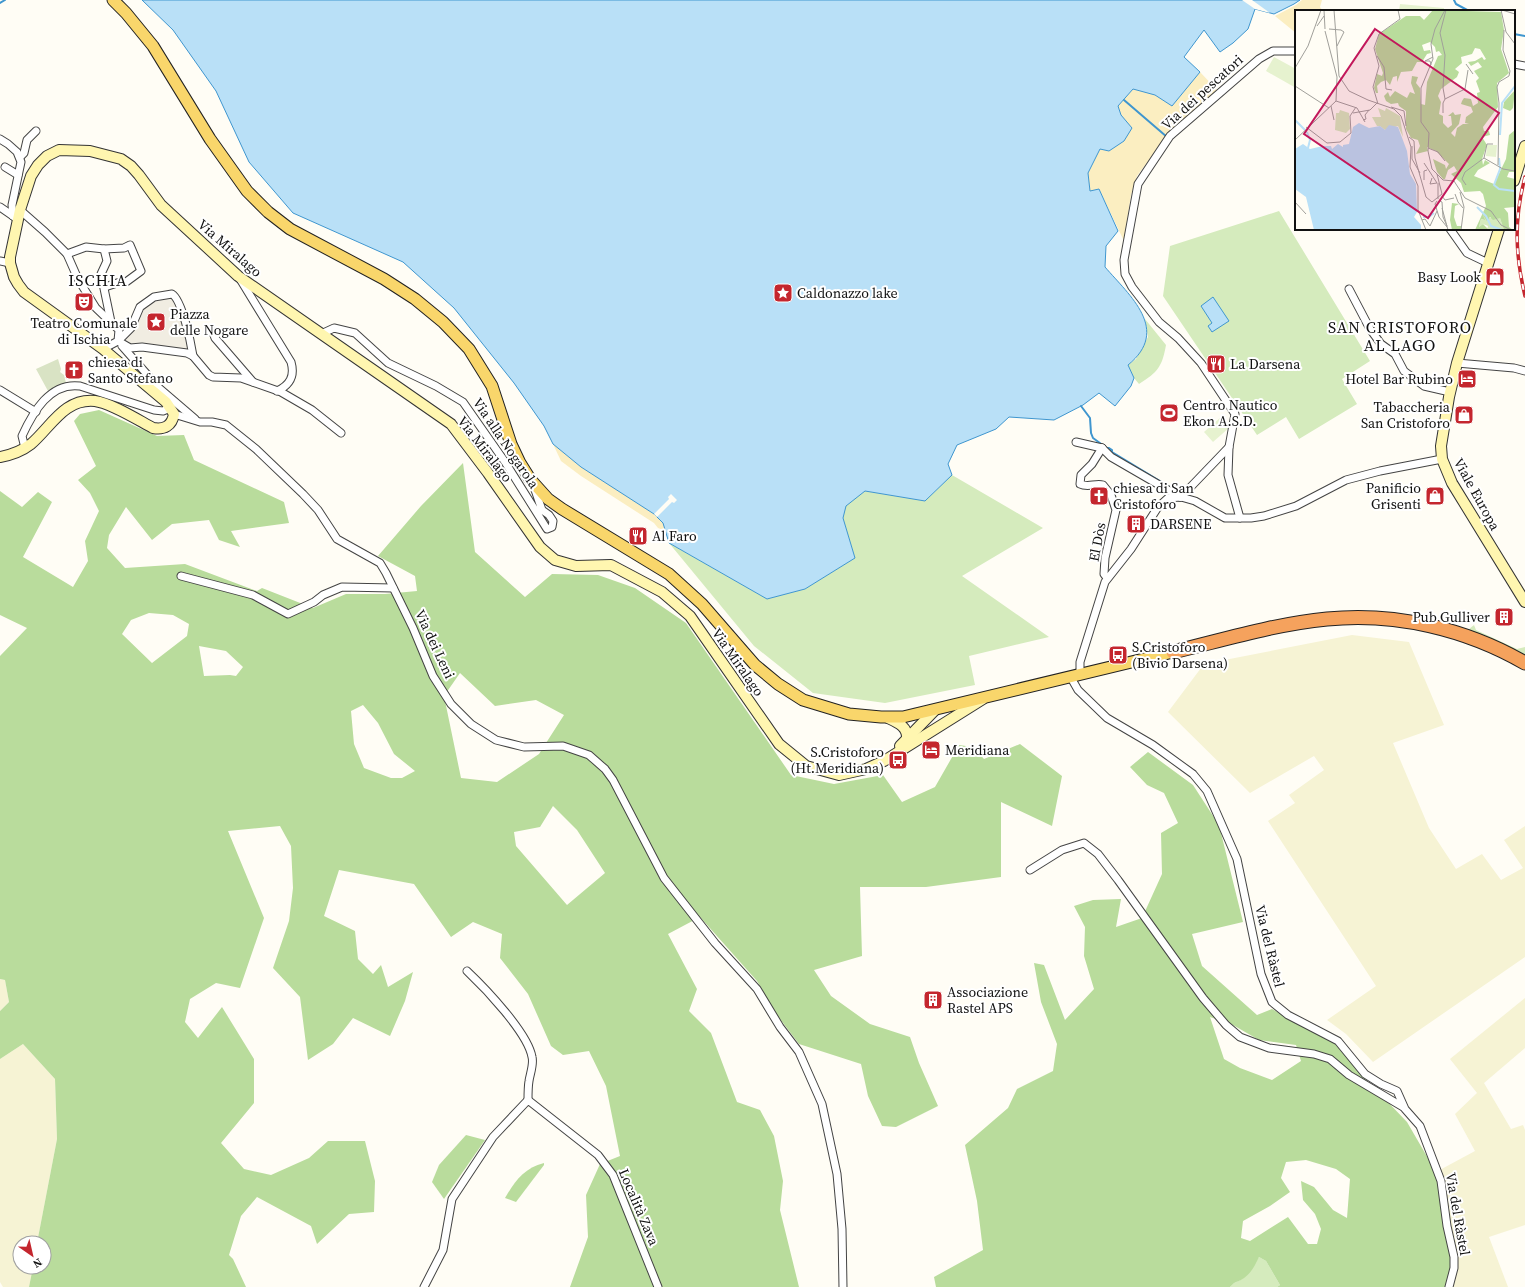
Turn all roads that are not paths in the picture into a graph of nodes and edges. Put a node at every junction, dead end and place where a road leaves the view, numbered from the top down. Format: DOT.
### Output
graph roads {
  1 [pos="113,0"];
  2 [pos="1295,51"];
  3 [pos="1515,64"];
  4 [pos="1525,66"];
  5 [pos="36,131"];
  6 [pos="0,139"];
  7 [pos="1525,146"];
  8 [pos="18,155"];
  9 [pos="5,167"];
  10 [pos="18,175"];
  11 [pos="1515,178"];
  12 [pos="0,207"];
  13 [pos="17,215"];
  14 [pos="1451,230"];
  15 [pos="1499,230"];
  16 [pos="104,249"];
  17 [pos="67,254"];
  18 [pos="5,262"];
  19 [pos="1488,263"];
  20 [pos="238,276"];
  21 [pos="105,287"];
  22 [pos="1349,289"];
  23 [pos="111,322"];
  24 [pos="212,330"];
  25 [pos="321,334"];
  26 [pos="118,341"];
  27 [pos="103,349"];
  28 [pos="193,356"];
  29 [pos="1457,362"];
  30 [pos="1525,371"];
  31 [pos="254,382"];
  32 [pos="0,390"];
  33 [pos="277,391"];
  34 [pos="1450,392"];
  35 [pos="172,411"];
  36 [pos="36,412"];
  37 [pos="200,422"];
  38 [pos="341,433"];
  39 [pos="1076,442"];
  40 [pos="1229,447"];
  41 [pos="25,448"];
  42 [pos="1102,448"];
  43 [pos="0,457"];
  44 [pos="1442,459"];
  45 [pos="533,482"];
  46 [pos="1180,497"];
  47 [pos="1240,518"];
  48 [pos="181,576"];
  49 [pos="1107,578"];
  50 [pos="393,588"];
  51 [pos="1525,602"];
  52 [pos="1172,652"];
  53 [pos="1525,663"];
  54 [pos="1075,675"];
  55 [pos="985,698"];
  56 [pos="936,710"];
  57 [pos="888,718"];
  58 [pos="938,728"];
  59 [pos="907,739"];
  60 [pos="884,761"];
  61 [pos="1030,870"];
  62 [pos="467,971"];
  63 [pos="528,1100"];
  64 [pos="1405,1109"];
  65 [pos="424,1287"];
  66 [pos="658,1287"];
  67 [pos="843,1287"];
  68 [pos="1449,1287"];
  1 -- 45 [label="main road"];
  2 -- 40 [label="street, Via dei pescatori"];
  3 -- 4 [label="street"];
  5 -- 8 [label="street"];
  6 -- 8 [label="street"];
  7 -- 11 [label="street"];
  8 -- 10 [label="street"];
  9 -- 10 [label="street"];
  10 -- 13 [label="street"];
  12 -- 13 [label="street"];
  13 -- 17 [label="street"];
  13 -- 18 [label="street, Via Miralago"];
  13 -- 20 [label="street, Via Miralago"];
  14 -- 19 [label="street"];
  15 -- 19 [label="street, Viale Europa"];
  16 -- 17 [label="street"];
  16 -- 21 [label="street"];
  16 -- 21 [label="street"];
  17 -- 23 [label="street"];
  18 -- 27 [label="street"];
  19 -- 29 [label="street, Viale Europa"];
  20 -- 25 [label="street, Via Miralago"];
  20 -- 33 [label="street"];
  21 -- 23 [label="street"];
  22 -- 34 [label="street"];
  23 -- 26 [label="street"];
  24 -- 31 [label="street"];
  25 -- 45 [label="street, Via alla Nogarola"];
  25 -- 60 [label="street, Via Miralago"];
  26 -- 27 [label="street"];
  26 -- 28 [label="street"];
  26 -- 28 [label="street"];
  26 -- 37 [label="street"];
  27 -- 35 [label="street"];
  28 -- 31 [label="street"];
  29 -- 30 [label="street"];
  29 -- 34 [label="street, Viale Europa"];
  31 -- 33 [label="street"];
  32 -- 36 [label="street"];
  33 -- 38 [label="street"];
  34 -- 44 [label="street, Viale Europa"];
  35 -- 36 [label="street"];
  35 -- 37 [label="street, Via dei Leni"];
  35 -- 41 [label="street"];
  36 -- 41 [label="street"];
  37 -- 50 [label="street, Via dei Leni"];
  39 -- 42 [label="street"];
  40 -- 46 [label="street"];
  40 -- 47 [label="street, Via dei pescatori"];
  41 -- 43 [label="street"];
  42 -- 46 [label="street"];
  42 -- 49 [label="street, El Dòs"];
  44 -- 47 [label="street"];
  44 -- 51 [label="street, Viale Europa"];
  45 -- 57 [label="main road"];
  46 -- 47 [label="street"];
  46 -- 49 [label="street"];
  48 -- 50 [label="street"];
  49 -- 54 [label="street"];
  50 -- 67 [label="street, Via dei Leni"];
  52 -- 53 [label="highway"];
  52 -- 54 [label="main road"];
  54 -- 55 [label="main road"];
  54 -- 64 [label="street, Via del Ràstel"];
  55 -- 56 [label="main road"];
  55 -- 58 [label="street"];
  56 -- 57 [label="main road"];
  56 -- 58 [label="street"];
  56 -- 59 [label="street"];
  57 -- 59 [label="street"];
  58 -- 60 [label="street"];
  59 -- 60 [label="street"];
  61 -- 64 [label="street"];
  62 -- 63 [label="street"];
  63 -- 65 [label="street"];
  63 -- 66 [label="street, Località Zava"];
  64 -- 68 [label="street, Via del Ràstel"];
}
